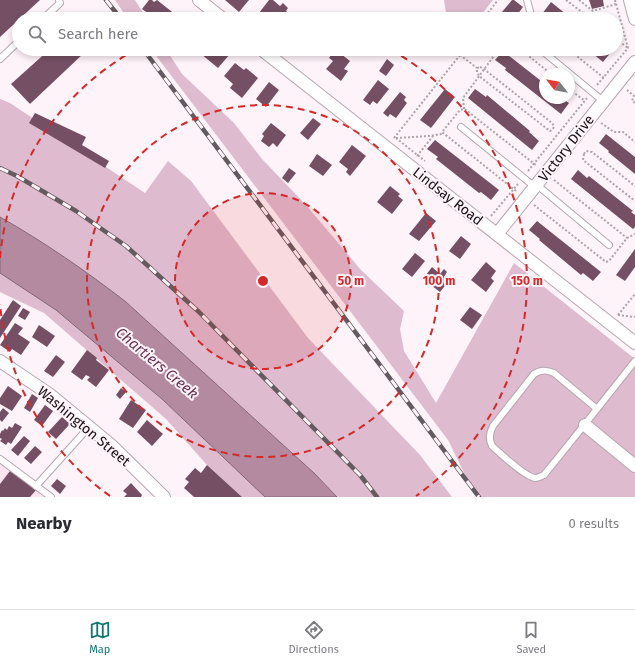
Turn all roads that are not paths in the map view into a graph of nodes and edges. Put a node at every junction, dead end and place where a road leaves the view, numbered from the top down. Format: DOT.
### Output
graph roads {
  1 [pos="60,0"];
  2 [pos="199,0"];
  3 [pos="527,0"];
  4 [pos="630,0"];
  5 [pos="50,12"];
  6 [pos="214,12"];
  7 [pos="530,12"];
  8 [pos="635,19"];
  9 [pos="12,47"];
  10 [pos="270,56"];
  11 [pos="548,56"];
  12 [pos="0,58"];
  13 [pos="635,62"];
  14 [pos="603,101"];
  15 [pos="461,127"];
  16 [pos="536,186"];
  17 [pos="497,234"];
  18 [pos="609,245"];
  19 [pos="635,343"];
  20 [pos="0,361"];
  21 [pos="635,361"];
  22 [pos="597,409"];
  23 [pos="585,425"];
  24 [pos="89,427"];
  25 [pos="0,459"];
  26 [pos="635,466"];
  27 [pos="36,486"];
  28 [pos="51,497"];
  29 [pos="164,497"];
  1 -- 5 [label="lane"];
  2 -- 6 [label="street"];
  3 -- 7 [label="lane"];
  4 -- 8 [label="street"];
  9 -- 12 [label="lane"];
  10 -- 17 [label="street, Lindsay Road"];
  11 -- 14 [label="lane"];
  13 -- 14 [label="street, Victory Drive"];
  14 -- 16 [label="street, Victory Drive"];
  15 -- 16 [label="lane"];
  16 -- 17 [label="street, Victory Drive"];
  16 -- 18 [label="lane"];
  17 -- 19 [label="street, Lindsay Road"];
  20 -- 24 [label="street, Washington Street"];
  21 -- 22 [label="lane"];
  22 -- 23 [label="lane"];
  22 -- 23 [label="lane"];
  23 -- 26 [label="street"];
  24 -- 27 [label="lane"];
  24 -- 29 [label="street, Washington Street"];
  25 -- 27 [label="lane"];
  27 -- 28 [label="lane"];
}
